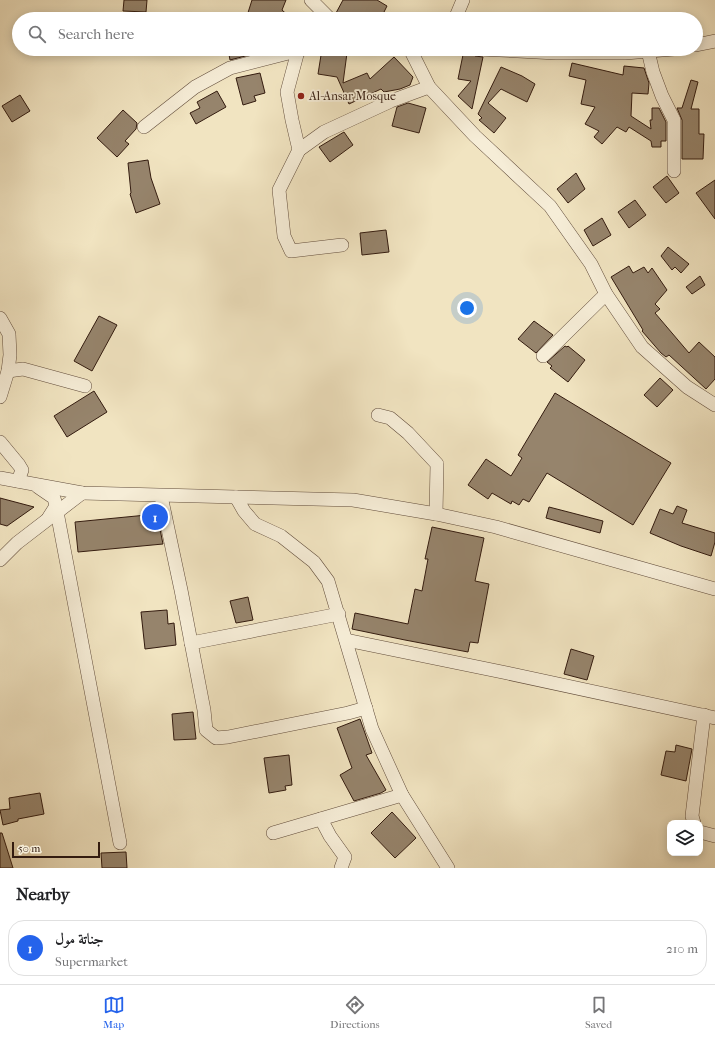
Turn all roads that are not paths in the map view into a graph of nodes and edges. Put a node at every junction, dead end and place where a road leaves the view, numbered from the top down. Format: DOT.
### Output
graph roads {
  1 [pos="311,0"];
  2 [pos="463,0"];
  3 [pos="323,12"];
  4 [pos="458,12"];
  5 [pos="715,41"];
  6 [pos="703,44"];
  7 [pos="277,56"];
  8 [pos="299,56"];
  9 [pos="414,56"];
  10 [pos="649,56"];
  11 [pos="429,87"];
  12 [pos="144,127"];
  13 [pos="299,150"];
  14 [pos="674,171"];
  15 [pos="342,245"];
  16 [pos="606,294"];
  17 [pos="0,318"];
  18 [pos="543,356"];
  19 [pos="8,371"];
  20 [pos="85,386"];
  21 [pos="0,397"];
  22 [pos="715,404"];
  23 [pos="378,415"];
  24 [pos="0,442"];
  25 [pos="0,478"];
  26 [pos="18,481"];
  27 [pos="33,484"];
  28 [pos="82,493"];
  29 [pos="161,496"];
  30 [pos="236,497"];
  31 [pos="57,512"];
  32 [pos="436,514"];
  33 [pos="46,520"];
  34 [pos="0,560"];
  35 [pos="715,589"];
  36 [pos="339,614"];
  37 [pos="346,640"];
  38 [pos="191,643"];
  39 [pos="366,708"];
  40 [pos="710,717"];
  41 [pos="402,795"];
  42 [pos="321,818"];
  43 [pos="693,820"];
  44 [pos="272,833"];
  45 [pos="703,833"];
  46 [pos="715,836"];
  47 [pos="120,843"];
  48 [pos="341,868"];
  49 [pos="448,868"];
  1 -- 3 [label="street"];
  2 -- 4 [label="street"];
  5 -- 6 [label="street"];
  7 -- 12 [label="street"];
  8 -- 13 [label="street"];
  9 -- 11 [label="street"];
  10 -- 14 [label="street"];
  11 -- 13 [label="street"];
  11 -- 16 [label="street"];
  13 -- 15 [label="street"];
  16 -- 18 [label="street"];
  16 -- 22 [label="street"];
  17 -- 19 [label="street"];
  19 -- 20 [label="street"];
  19 -- 21 [label="street"];
  23 -- 32 [label="street"];
  24 -- 26 [label="street"];
  25 -- 26 [label="street"];
  26 -- 27 [label="street"];
  27 -- 28 [label="street"];
  27 -- 33 [label="street"];
  28 -- 29 [label="street"];
  28 -- 31 [label="street"];
  29 -- 30 [label="street"];
  29 -- 38 [label="street"];
  30 -- 32 [label="street"];
  30 -- 36 [label="street"];
  31 -- 33 [label="street"];
  31 -- 47 [label="street"];
  32 -- 35 [label="street"];
  33 -- 34 [label="street"];
  36 -- 37 [label="street"];
  36 -- 38 [label="street"];
  37 -- 39 [label="street"];
  37 -- 40 [label="street"];
  38 -- 39 [label="street"];
  39 -- 41 [label="street"];
  40 -- 43 [label="street"];
  41 -- 42 [label="street"];
  41 -- 49 [label="street"];
  42 -- 44 [label="street"];
  42 -- 48 [label="street"];
  45 -- 46 [label="street"];
}
